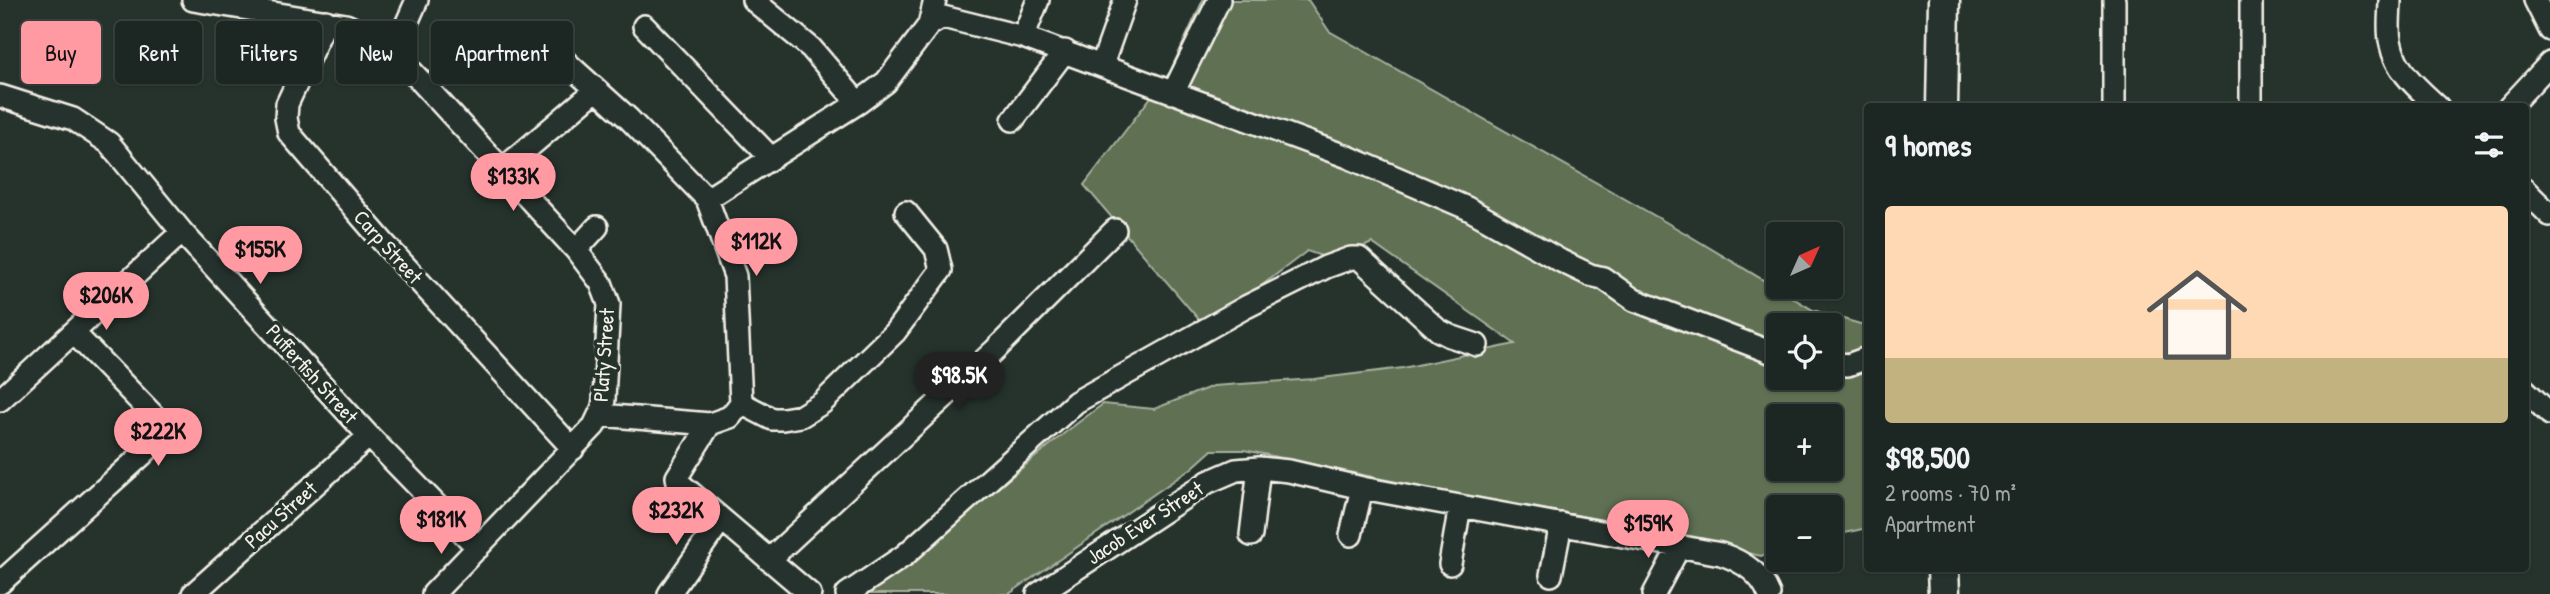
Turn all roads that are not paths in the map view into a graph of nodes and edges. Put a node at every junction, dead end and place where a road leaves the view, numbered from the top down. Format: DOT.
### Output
graph roads {
  1 [pos="193,0"];
  2 [pos="416,0"];
  3 [pos="754,0"];
  4 [pos="935,0"];
  5 [pos="1038,0"];
  6 [pos="1125,0"];
  7 [pos="1219,0"];
  8 [pos="1944,0"];
  9 [pos="2114,0"];
  10 [pos="2251,0"];
  11 [pos="2390,0"];
  12 [pos="2535,0"];
  13 [pos="326,21"];
  14 [pos="407,21"];
  15 [pos="336,24"];
  16 [pos="929,25"];
  17 [pos="644,26"];
  18 [pos="2550,30"];
  19 [pos="1023,37"];
  20 [pos="1065,51"];
  21 [pos="2550,63"];
  22 [pos="1102,65"];
  23 [pos="573,69"];
  24 [pos="417,77"];
  25 [pos="596,90"];
  26 [pos="1173,93"];
  27 [pos="0,96"];
  28 [pos="858,103"];
  29 [pos="1942,103"];
  30 [pos="2114,103"];
  31 [pos="2251,103"];
  32 [pos="2434,103"];
  33 [pos="2513,103"];
  34 [pos="1013,120"];
  35 [pos="771,158"];
  36 [pos="502,170"];
  37 [pos="2529,194"];
  38 [pos="707,199"];
  39 [pos="906,212"];
  40 [pos="2550,215"];
  41 [pos="597,227"];
  42 [pos="1115,230"];
  43 [pos="182,232"];
  44 [pos="576,250"];
  45 [pos="74,333"];
  46 [pos="1477,345"];
  47 [pos="1766,350"];
  48 [pos="1864,359"];
  49 [pos="1843,364"];
  50 [pos="2529,395"];
  51 [pos="0,400"];
  52 [pos="741,402"];
  53 [pos="2550,414"];
  54 [pos="600,415"];
  55 [pos="710,424"];
  56 [pos="369,436"];
  57 [pos="573,449"];
  58 [pos="1259,468"];
  59 [pos="1362,488"];
  60 [pos="1460,506"];
  61 [pos="722,520"];
  62 [pos="1561,524"];
  63 [pos="1251,535"];
  64 [pos="1351,535"];
  65 [pos="1679,547"];
  66 [pos="478,548"];
  67 [pos="769,560"];
  68 [pos="1450,564"];
  69 [pos="1943,572"];
  70 [pos="1551,575"];
  71 [pos="0,583"];
  72 [pos="435,593"];
  73 [pos="193,594"];
  74 [pos="669,594"];
  75 [pos="810,594"];
  76 [pos="847,594"];
  77 [pos="1038,594"];
  78 [pos="1654,594"];
  79 [pos="1769,594"];
  80 [pos="1944,594"];
  1 -- 13 [label="street, Platy Street"];
  2 -- 14 [label="street"];
  3 -- 28 [label="street"];
  4 -- 16 [label="street"];
  5 -- 19 [label="street"];
  6 -- 22 [label="street"];
  7 -- 26 [label="street"];
  8 -- 29 [label="street"];
  9 -- 30 [label="street"];
  10 -- 31 [label="street"];
  11 -- 32 [label="street"];
  12 -- 18 [label="street"];
  13 -- 15 [label="street, Platy Street"];
  13 -- 57 [label="street, Carp Street"];
  16 -- 19 [label="street"];
  16 -- 28 [label="street"];
  17 -- 35 [label="street"];
  19 -- 20 [label="street"];
  20 -- 22 [label="street"];
  20 -- 34 [label="street"];
  21 -- 33 [label="street"];
  22 -- 26 [label="street"];
  23 -- 25 [label="street"];
  24 -- 36 [label="street, Platy Street"];
  25 -- 36 [label="street"];
  25 -- 38 [label="street"];
  26 -- 47 [label="street"];
  27 -- 43 [label="street, Pufferfish Street"];
  28 -- 35 [label="street"];
  35 -- 38 [label="street"];
  36 -- 44 [label="street, Platy Street"];
  37 -- 40 [label="street"];
  38 -- 52 [label="street"];
  39 -- 52 [label="street"];
  41 -- 44 [label="street"];
  42 -- 67 [label="street"];
  43 -- 45 [label="street"];
  43 -- 56 [label="street, Pufferfish Street"];
  44 -- 54 [label="street, Platy Street"];
  45 -- 51 [label="street"];
  45 -- 71 [label="street"];
  46 -- 76 [label="street"];
  48 -- 49 [label="street"];
  50 -- 53 [label="street"];
  52 -- 55 [label="street"];
  54 -- 55 [label="street"];
  54 -- 57 [label="street, Platy Street"];
  55 -- 61 [label="street"];
  56 -- 66 [label="street, Pufferfish Street"];
  56 -- 73 [label="street, Pacu Street"];
  57 -- 66 [label="street, Platy Street"];
  58 -- 59 [label="street, Jacob Ever Street"];
  58 -- 63 [label="street"];
  58 -- 77 [label="street, Jacob Ever Street"];
  59 -- 60 [label="street, Jacob Ever Street"];
  59 -- 64 [label="street"];
  60 -- 62 [label="street, Jacob Ever Street"];
  60 -- 68 [label="street"];
  61 -- 67 [label="street"];
  61 -- 74 [label="street"];
  62 -- 65 [label="street, Jacob Ever Street"];
  62 -- 70 [label="street"];
  65 -- 78 [label="street"];
  65 -- 79 [label="street, Jacob Ever Street"];
  66 -- 72 [label="street"];
  67 -- 75 [label="street"];
  69 -- 80 [label="street"];
}
